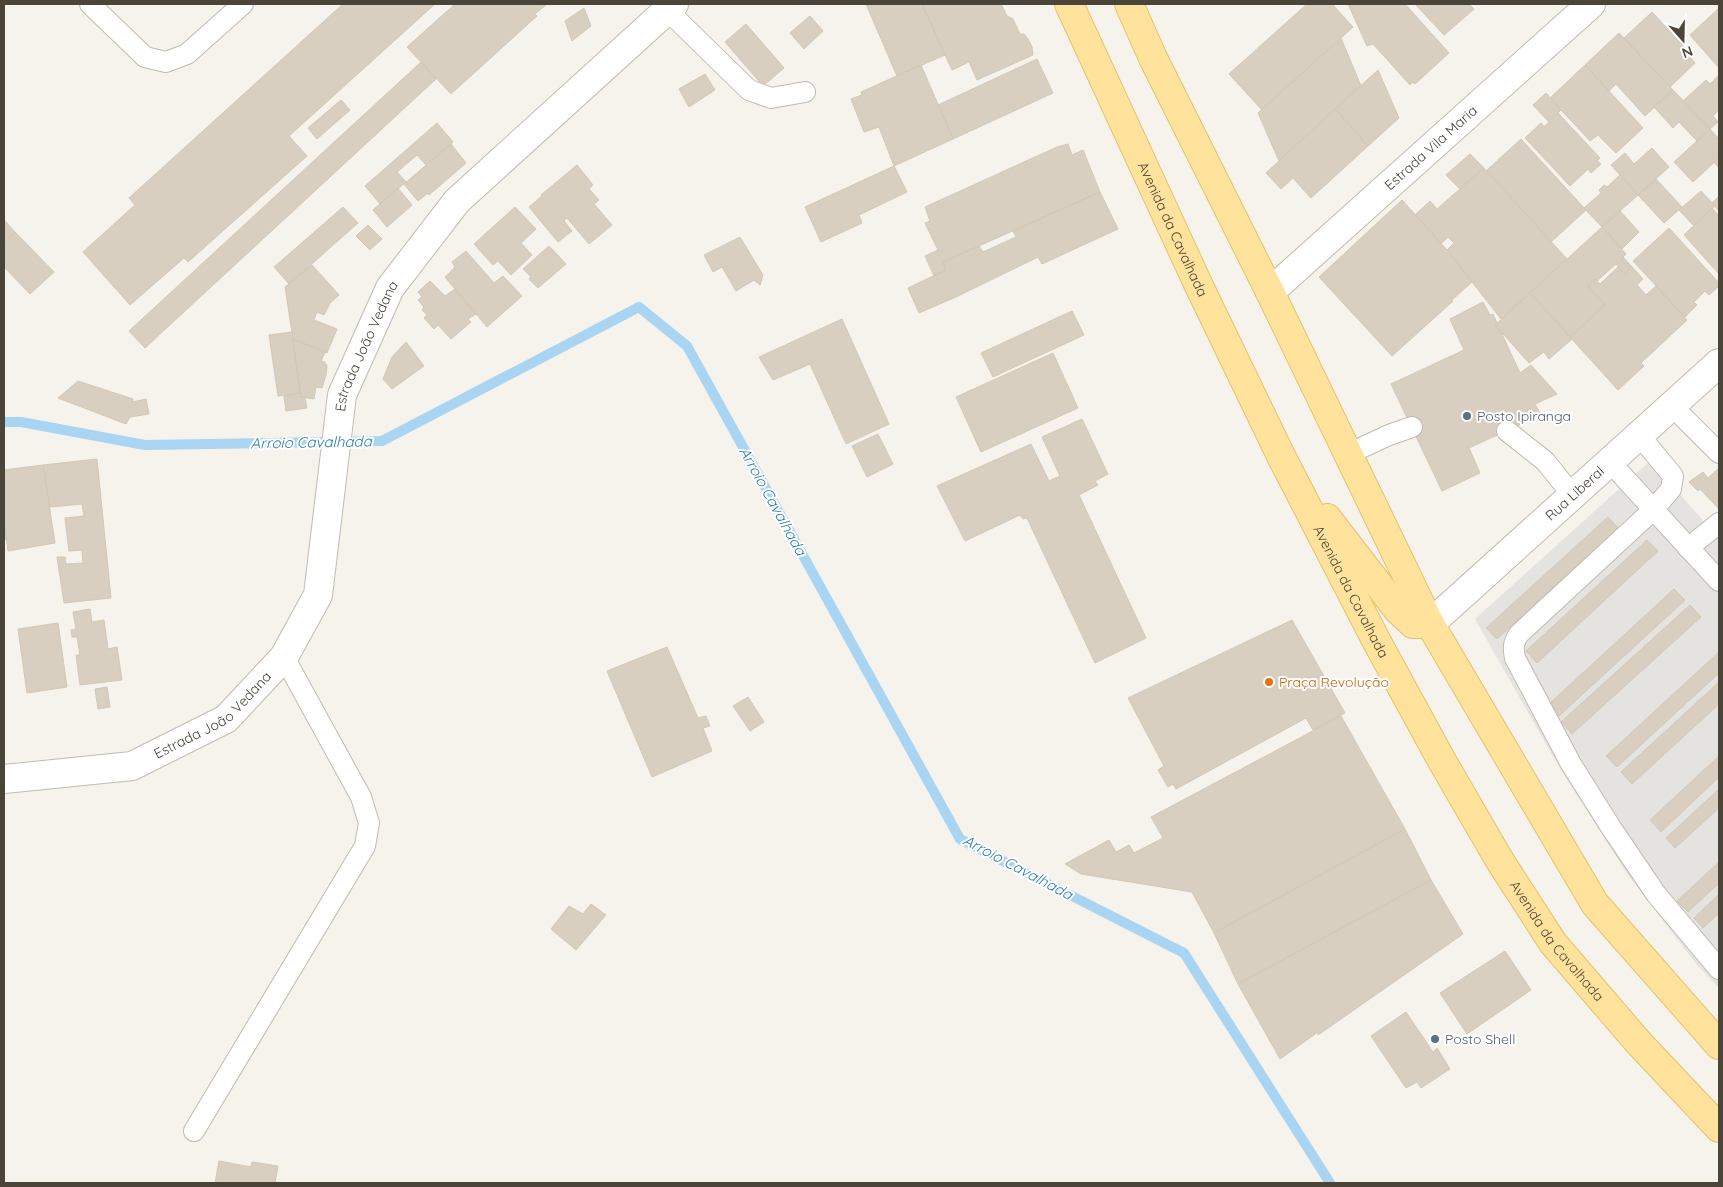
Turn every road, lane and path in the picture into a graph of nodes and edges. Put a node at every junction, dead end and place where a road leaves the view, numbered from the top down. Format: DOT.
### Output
graph roads {
  1 [pos="90,4"];
  2 [pos="243,4"];
  3 [pos="1069,4"];
  4 [pos="1129,4"];
  5 [pos="1591,4"];
  6 [pos="671,7"];
  7 [pos="805,92"];
  8 [pos="1270,292"];
  9 [pos="1719,363"];
  10 [pos="1672,406"];
  11 [pos="1412,427"];
  12 [pos="1507,430"];
  13 [pos="1639,436"];
  14 [pos="1719,453"];
  15 [pos="1348,454"];
  16 [pos="1282,456"];
  17 [pos="1610,462"];
  18 [pos="1573,496"];
  19 [pos="1653,510"];
  20 [pos="1719,523"];
  21 [pos="1688,548"];
  22 [pos="1719,581"];
  23 [pos="1430,624"];
  24 [pos="284,657"];
  25 [pos="4,779"];
  26 [pos="1719,969"];
  27 [pos="1719,1045"];
  28 [pos="1719,1128"];
  29 [pos="194,1131"];
  1 -- 2 [label="lane"];
  3 -- 16 [label="main road, Avenida da Cavalhada"];
  4 -- 8 [label="main road"];
  5 -- 8 [label="street, Estrada Vila Maria"];
  6 -- 7 [label="lane"];
  6 -- 24 [label="street, Estrada João Vedana"];
  8 -- 15 [label="main road"];
  9 -- 10 [label="street, Rua Liberal"];
  10 -- 13 [label="street, Rua Liberal"];
  10 -- 14 [label="lane"];
  11 -- 15 [label="lane"];
  12 -- 18 [label="lane"];
  13 -- 17 [label="street, Rua Liberal"];
  13 -- 19 [label="lane"];
  15 -- 23 [label="main road"];
  16 -- 23 [label="main road"];
  16 -- 28 [label="main road, Avenida da Cavalhada"];
  17 -- 18 [label="street, Rua Liberal"];
  17 -- 19 [label="lane"];
  18 -- 23 [label="street, Rua Liberal"];
  19 -- 21 [label="lane"];
  19 -- 26 [label="lane"];
  20 -- 21 [label="lane"];
  21 -- 22 [label="lane"];
  23 -- 27 [label="main road"];
  24 -- 25 [label="street, Estrada João Vedana"];
  24 -- 29 [label="lane"];
}
